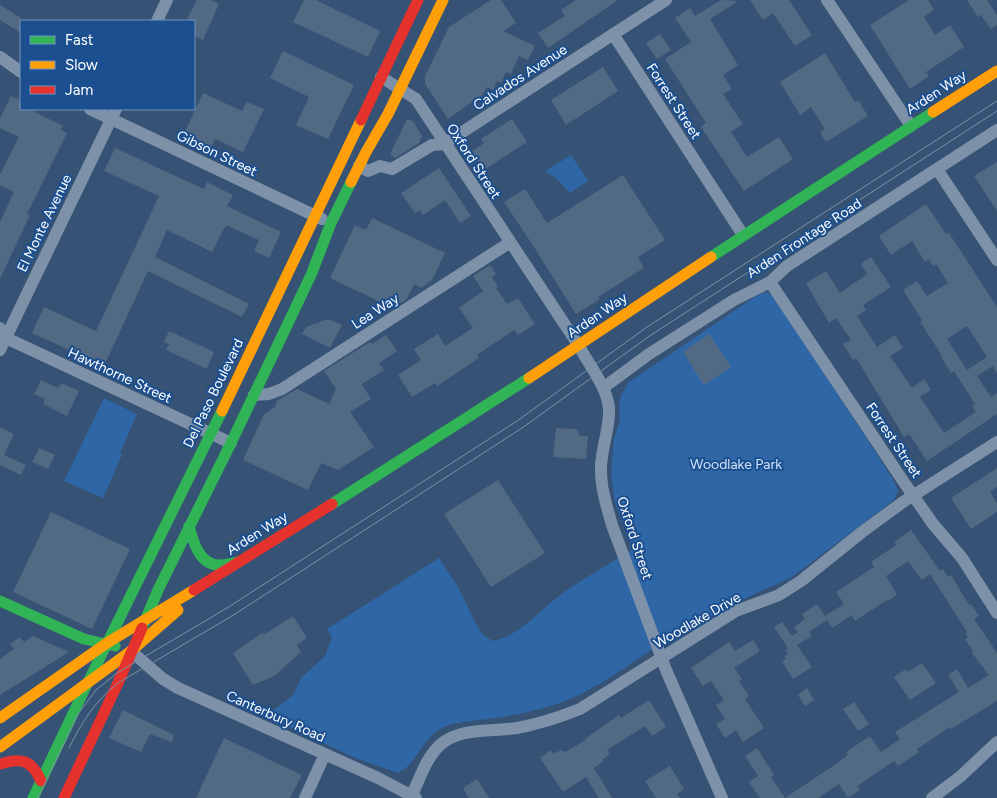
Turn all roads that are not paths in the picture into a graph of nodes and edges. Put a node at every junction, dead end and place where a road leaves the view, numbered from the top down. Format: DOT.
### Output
graph roads {
  1 [pos="167,0"];
  2 [pos="418,0"];
  3 [pos="443,0"];
  4 [pos="666,0"];
  5 [pos="827,0"];
  6 [pos="157,20"];
  7 [pos="613,34"];
  8 [pos="0,57"];
  9 [pos="997,70"];
  10 [pos="20,71"];
  11 [pos="381,77"];
  12 [pos="400,89"];
  13 [pos="95,110"];
  14 [pos="113,114"];
  15 [pos="911,126"];
  16 [pos="997,130"];
  17 [pos="444,144"];
  18 [pos="359,166"];
  19 [pos="937,169"];
  20 [pos="316,216"];
  21 [pos="331,223"];
  22 [pos="743,235"];
  23 [pos="509,243"];
  24 [pos="997,260"];
  25 [pos="770,282"];
  26 [pos="3,333"];
  27 [pos="579,346"];
  28 [pos="0,350"];
  29 [pos="604,388"];
  30 [pos="254,395"];
  31 [pos="211,435"];
  32 [pos="997,442"];
  33 [pos="231,443"];
  34 [pos="914,495"];
  35 [pos="189,526"];
  36 [pos="238,562"];
  37 [pos="211,580"];
  38 [pos="0,601"];
  39 [pos="997,613"];
  40 [pos="145,619"];
  41 [pos="107,643"];
  42 [pos="131,651"];
  43 [pos="661,658"];
  44 [pos="88,682"];
  45 [pos="0,718"];
  46 [pos="997,742"];
  47 [pos="0,747"];
  48 [pos="325,754"];
  49 [pos="0,764"];
  50 [pos="41,780"];
  51 [pos="414,796"];
  52 [pos="33,798"];
  53 [pos="64,798"];
  54 [pos="305,798"];
  55 [pos="722,798"];
  56 [pos="932,798"];
  1 -- 6 [label="street"];
  2 -- 11 [label="main road, Del Paso Boulevard"];
  3 -- 12 [label="main road"];
  4 -- 7 [label="street, Calvados Avenue"];
  5 -- 15 [label="street"];
  7 -- 17 [label="street, Calvados Avenue"];
  7 -- 22 [label="street, Forrest Street"];
  8 -- 10 [label="street"];
  9 -- 15 [label="main road, Arden Way"];
  11 -- 12 [label="street, Oxford Street"];
  11 -- 20 [label="main road, Del Paso Boulevard"];
  12 -- 17 [label="street, Oxford Street"];
  12 -- 18 [label="main road"];
  13 -- 14 [label="street, Gibson Street"];
  14 -- 20 [label="street, Gibson Street"];
  14 -- 26 [label="street, El Monte Avenue"];
  15 -- 22 [label="main road, Arden Way"];
  16 -- 19 [label="street, Arden Frontage Road"];
  17 -- 18 [label="street, Calvados Avenue"];
  17 -- 23 [label="street, Oxford Street"];
  18 -- 21 [label="main road"];
  19 -- 24 [label="street"];
  19 -- 25 [label="street, Arden Frontage Road"];
  20 -- 21 [label="street, Gibson Street"];
  20 -- 31 [label="main road, Del Paso Boulevard"];
  21 -- 30 [label="main road"];
  22 -- 27 [label="main road, Arden Way"];
  23 -- 27 [label="street, Oxford Street"];
  23 -- 30 [label="street, Lea Way"];
  25 -- 29 [label="street, Arden Frontage Road"];
  25 -- 34 [label="street, Forrest Street"];
  26 -- 28 [label="street, El Monte Avenue"];
  26 -- 31 [label="street, Hawthorne Street"];
  27 -- 29 [label="street, Oxford Street"];
  27 -- 36 [label="main road, Arden Way"];
  29 -- 43 [label="street, Oxford Street"];
  30 -- 33 [label="main road"];
  31 -- 33 [label="street, Hawthorne Street"];
  31 -- 41 [label="main road, Del Paso Boulevard"];
  32 -- 34 [label="street, Woodlake Drive"];
  33 -- 35 [label="main road"];
  34 -- 39 [label="street, Forrest Street"];
  34 -- 43 [label="street, Woodlake Drive"];
  35 -- 36 [label="main road"];
  35 -- 40 [label="main road"];
  36 -- 37 [label="main road, Arden Way"];
  37 -- 40 [label="main road, Arden Way"];
  37 -- 42 [label="main road, Arden Way"];
  38 -- 41 [label="main road"];
  40 -- 41 [label="main road, Arden Way"];
  40 -- 42 [label="main road"];
  41 -- 42 [label="main road"];
  41 -- 44 [label="main road, Del Paso Boulevard"];
  41 -- 45 [label="main road, Arden Way"];
  42 -- 44 [label="main road, Arden Way"];
  42 -- 48 [label="street, Canterbury Road"];
  42 -- 53 [label="main road"];
  43 -- 51 [label="street, Woodlake Drive"];
  43 -- 55 [label="street, Oxford Street"];
  44 -- 47 [label="main road, Arden Way"];
  44 -- 50 [label="main road, Del Paso Boulevard"];
  46 -- 56 [label="street"];
  48 -- 51 [label="street, Canterbury Road"];
  48 -- 54 [label="street"];
  49 -- 50 [label="main road"];
  50 -- 52 [label="main road, Del Paso Boulevard"];
}
